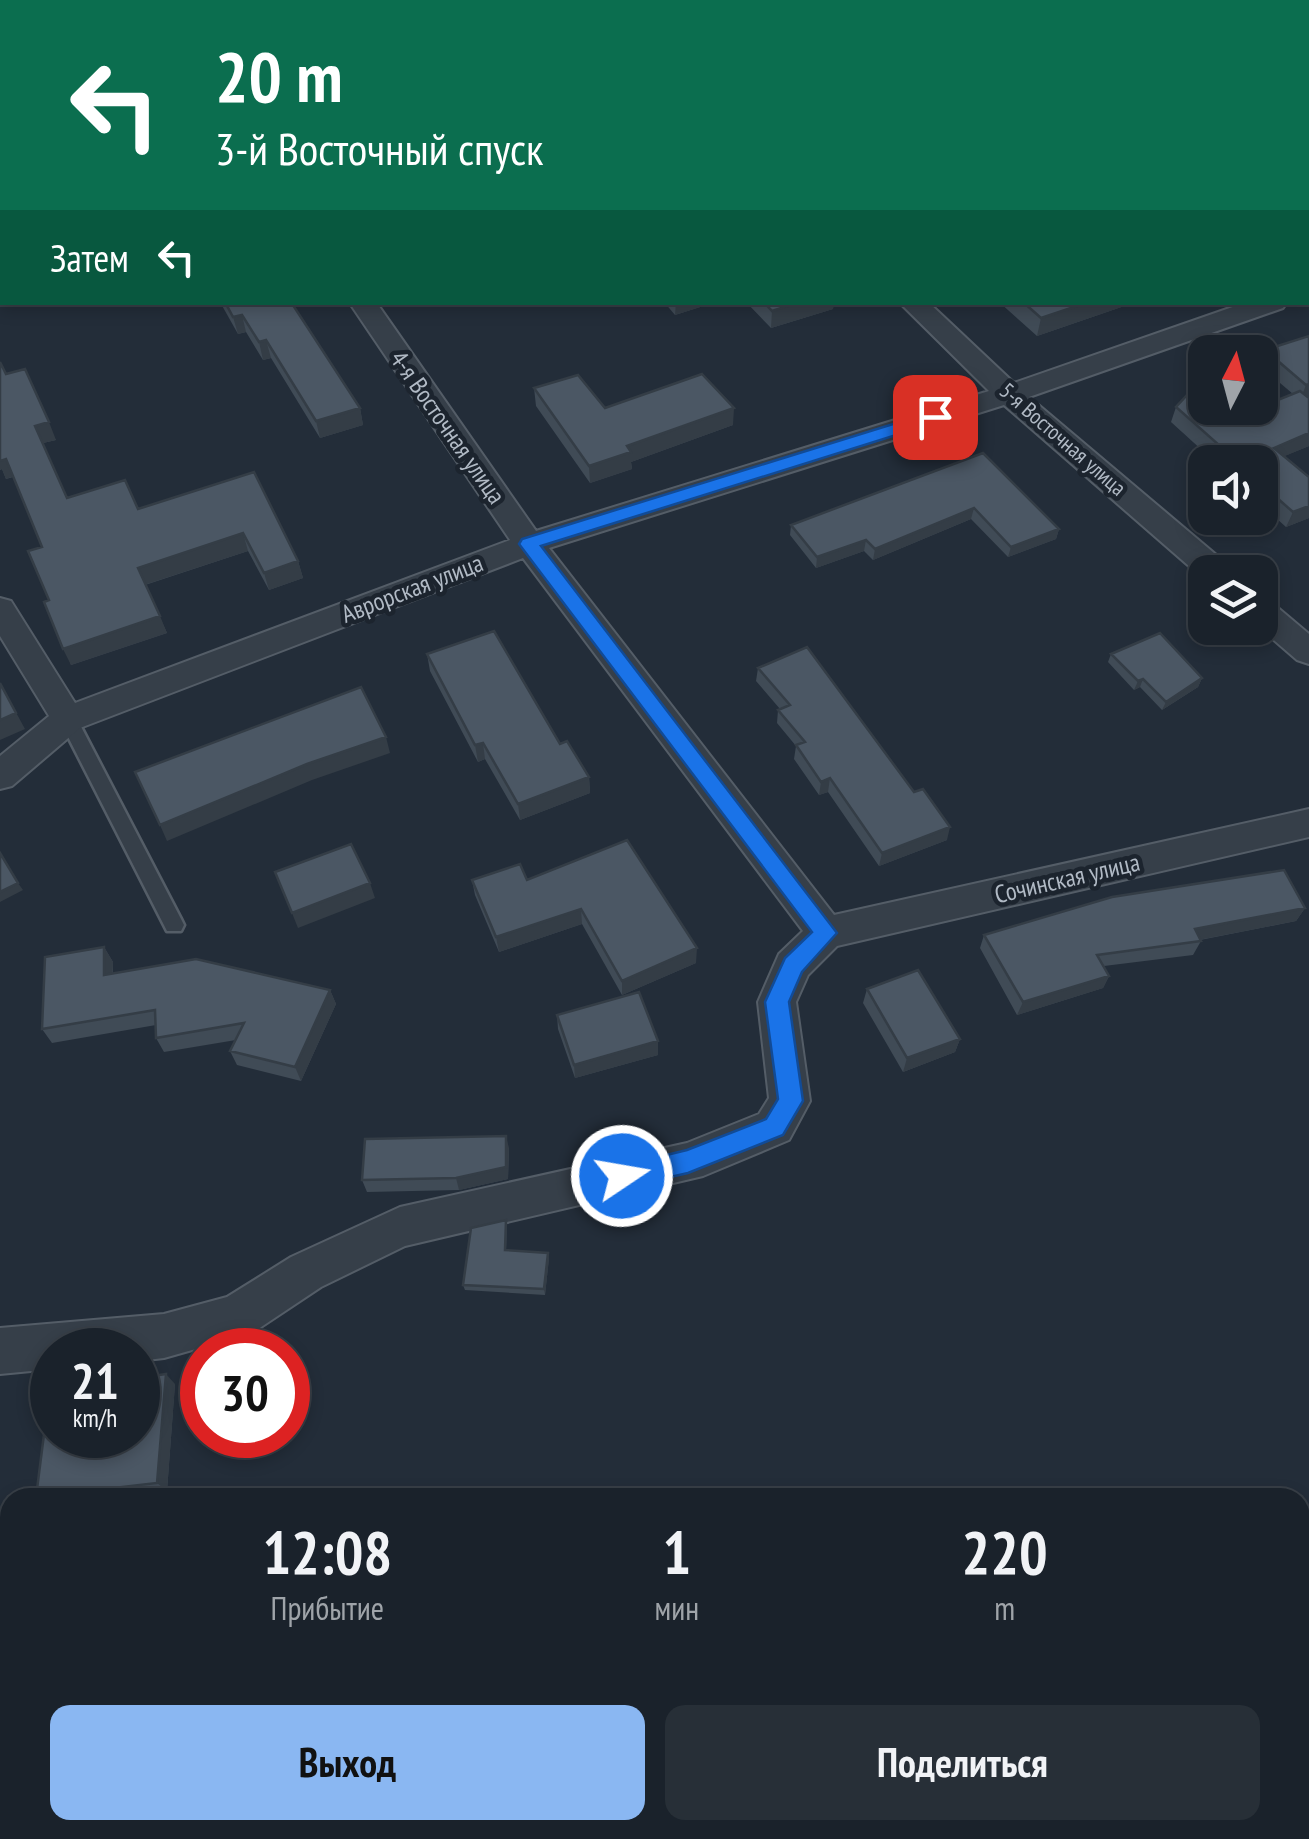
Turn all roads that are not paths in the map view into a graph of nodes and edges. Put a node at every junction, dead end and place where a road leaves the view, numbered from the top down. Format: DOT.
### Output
graph roads {
  1 [pos="364,305"];
  2 [pos="915,305"];
  3 [pos="1265,305"];
  4 [pos="1009,394"];
  5 [pos="529,544"];
  6 [pos="1196,555"];
  7 [pos="0,609"];
  8 [pos="1278,625"];
  9 [pos="1309,652"];
  10 [pos="68,719"];
  11 [pos="0,776"];
  12 [pos="1309,823"];
  13 [pos="174,925"];
  14 [pos="826,933"];
  15 [pos="0,1351"];
  1 -- 5 [label="street, 4-я Восточная улица"];
  2 -- 4 [label="street, 5-я Восточная улица"];
  3 -- 4 [label="street, Аврорская улица"];
  4 -- 5 [label="street, Аврорская улица"];
  4 -- 6 [label="street, 5-я Восточная улица"];
  5 -- 10 [label="street, Аврорская улица"];
  5 -- 14 [label="street, 4-я Восточная улица"];
  7 -- 10 [label="street"];
  8 -- 9 [label="street"];
  10 -- 11 [label="street, Аврорская улица"];
  10 -- 13 [label="lane"];
  12 -- 14 [label="street, Сочинская улица"];
  14 -- 15 [label="street"];
}
